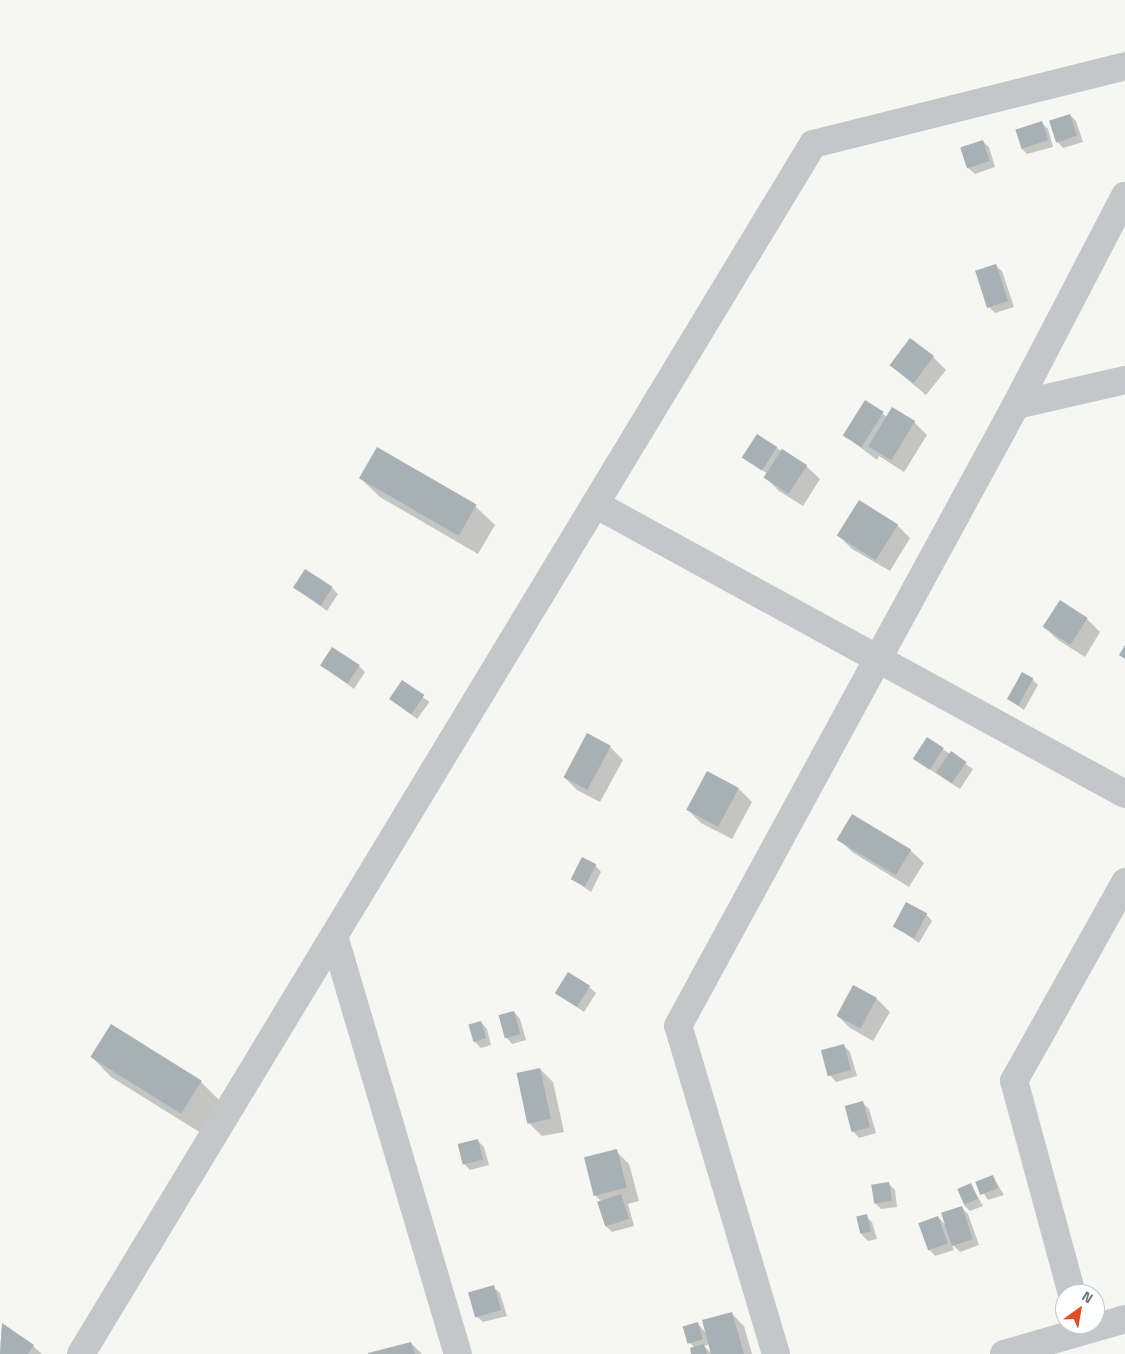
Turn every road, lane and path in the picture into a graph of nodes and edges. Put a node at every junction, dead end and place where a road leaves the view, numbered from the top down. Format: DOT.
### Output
graph roads {
  1 [pos="1125,66"];
  2 [pos="1125,196"];
  3 [pos="1125,380"];
  4 [pos="1016,405"];
  5 [pos="595,504"];
  6 [pos="878,659"];
  7 [pos="1125,794"];
  8 [pos="1125,882"];
  9 [pos="334,936"];
  10 [pos="1069,1284"];
  11 [pos="1125,1319"];
  12 [pos="1105,1323"];
  13 [pos="1063,1334"];
  14 [pos="81,1354"];
  15 [pos="458,1354"];
  16 [pos="776,1354"];
  17 [pos="1004,1354"];
  1 -- 5 [label="street"];
  2 -- 4 [label="street"];
  3 -- 4 [label="street"];
  4 -- 6 [label="street"];
  5 -- 6 [label="street"];
  5 -- 9 [label="street"];
  6 -- 7 [label="street"];
  6 -- 16 [label="street"];
  8 -- 10 [label="street"];
  9 -- 14 [label="street"];
  9 -- 15 [label="street"];
  11 -- 12 [label="street"];
  13 -- 17 [label="street"];
}
